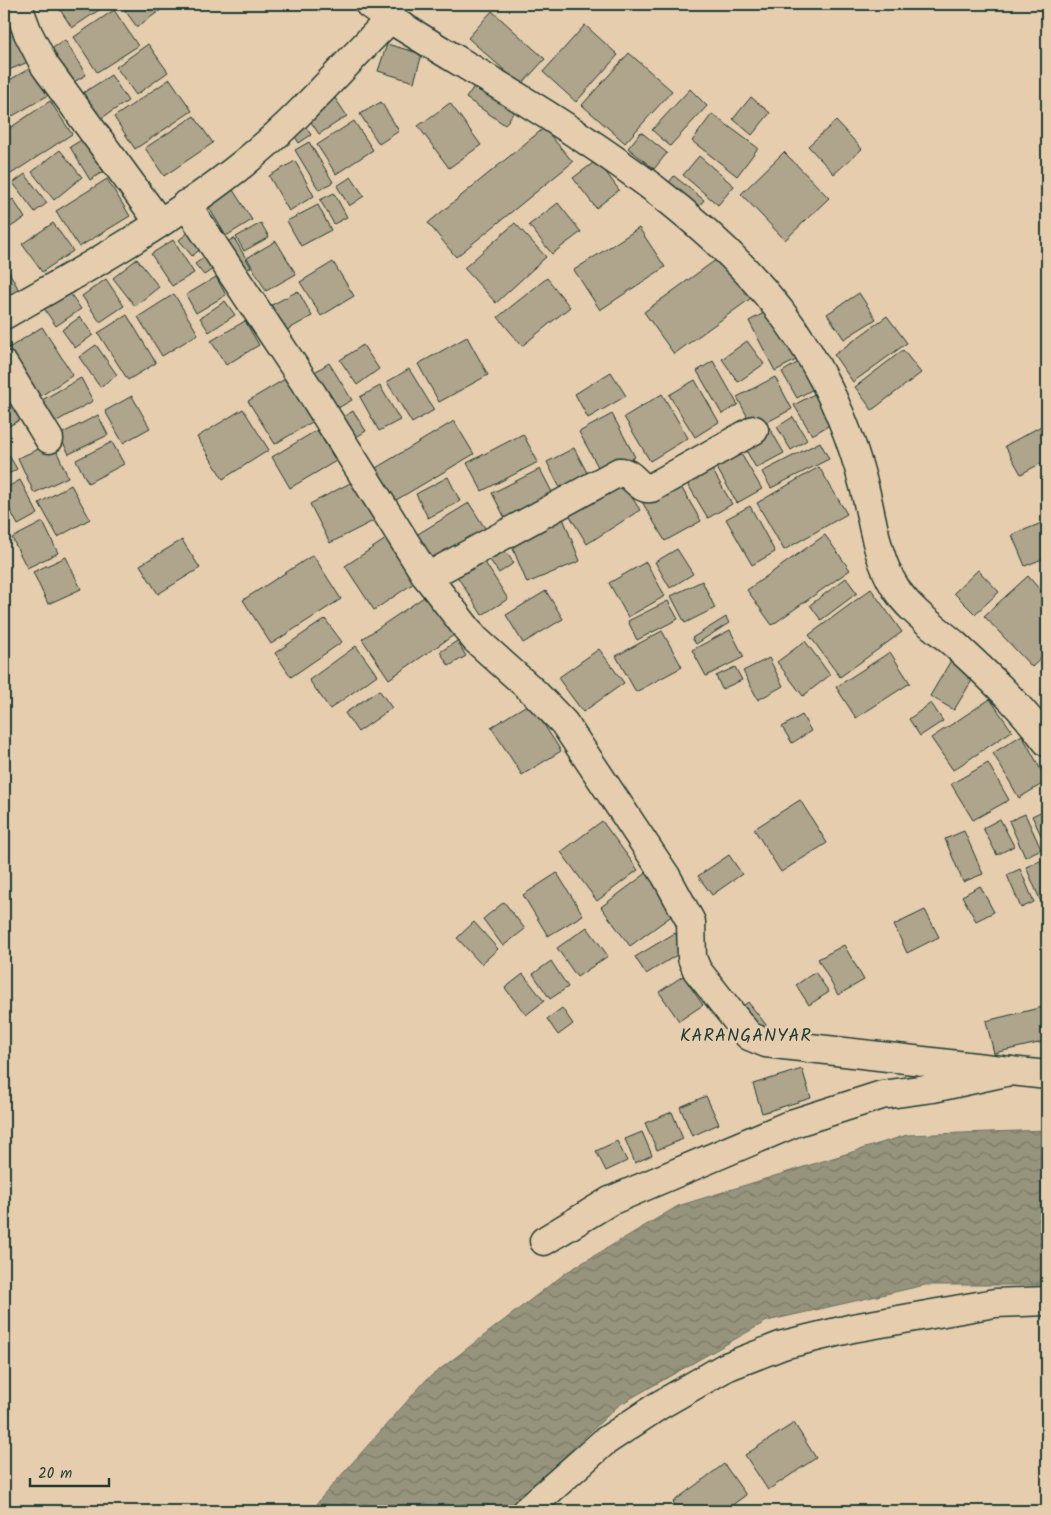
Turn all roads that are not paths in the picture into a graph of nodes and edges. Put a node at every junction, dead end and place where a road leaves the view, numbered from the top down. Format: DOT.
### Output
graph roads {
  1 [pos="17,4"];
  2 [pos="380,12"];
  3 [pos="186,204"];
  4 [pos="160,222"];
  5 [pos="4,315"];
  6 [pos="4,365"];
  7 [pos="754,430"];
  8 [pos="48,439"];
  9 [pos="427,577"];
  10 [pos="1047,742"];
  11 [pos="1010,1071"];
  12 [pos="1047,1075"];
  13 [pos="544,1240"];
  14 [pos="1047,1302"];
  15 [pos="526,1511"];
  1 -- 4 [label="street"];
  2 -- 3 [label="street"];
  2 -- 10 [label="street"];
  3 -- 4 [label="street"];
  3 -- 9 [label="street"];
  4 -- 5 [label="street"];
  6 -- 8 [label="street"];
  7 -- 9 [label="street"];
  9 -- 11 [label="street"];
  11 -- 12 [label="street"];
  11 -- 13 [label="street"];
  14 -- 15 [label="street"];
}
